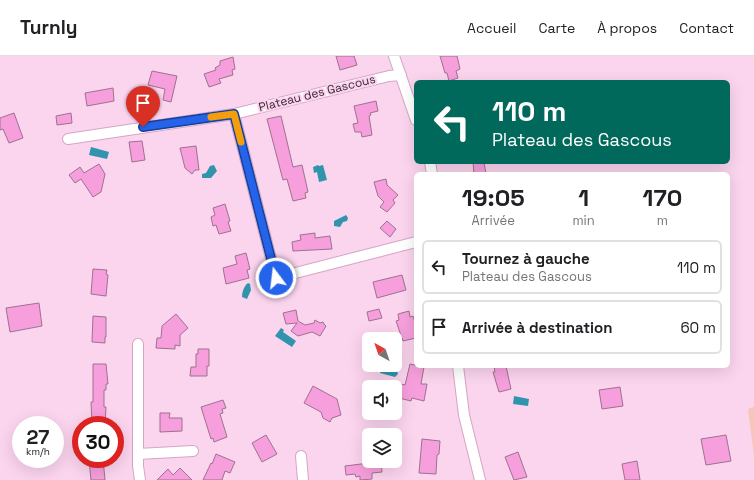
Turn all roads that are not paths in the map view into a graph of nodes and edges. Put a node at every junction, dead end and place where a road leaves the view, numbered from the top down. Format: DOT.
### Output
graph roads {
  1 [pos="394,56"];
  2 [pos="401,75"];
  3 [pos="234,114"];
  4 [pos="414,114"];
  5 [pos="68,138"];
  6 [pos="414,243"];
  7 [pos="138,344"];
  8 [pos="458,368"];
  9 [pos="193,450"];
  10 [pos="138,454"];
  11 [pos="301,456"];
  12 [pos="140,480"];
  13 [pos="304,480"];
  14 [pos="480,480"];
  1 -- 2 [label="street"];
  2 -- 3 [label="street, Plateau des Gascous"];
  2 -- 4 [label="street"];
  3 -- 5 [label="street, Plateau des Gascous"];
  3 -- 6 [label="street"];
  7 -- 10 [label="street"];
  8 -- 14 [label="street"];
  9 -- 10 [label="street"];
  10 -- 12 [label="street"];
  11 -- 13 [label="street"];
}
